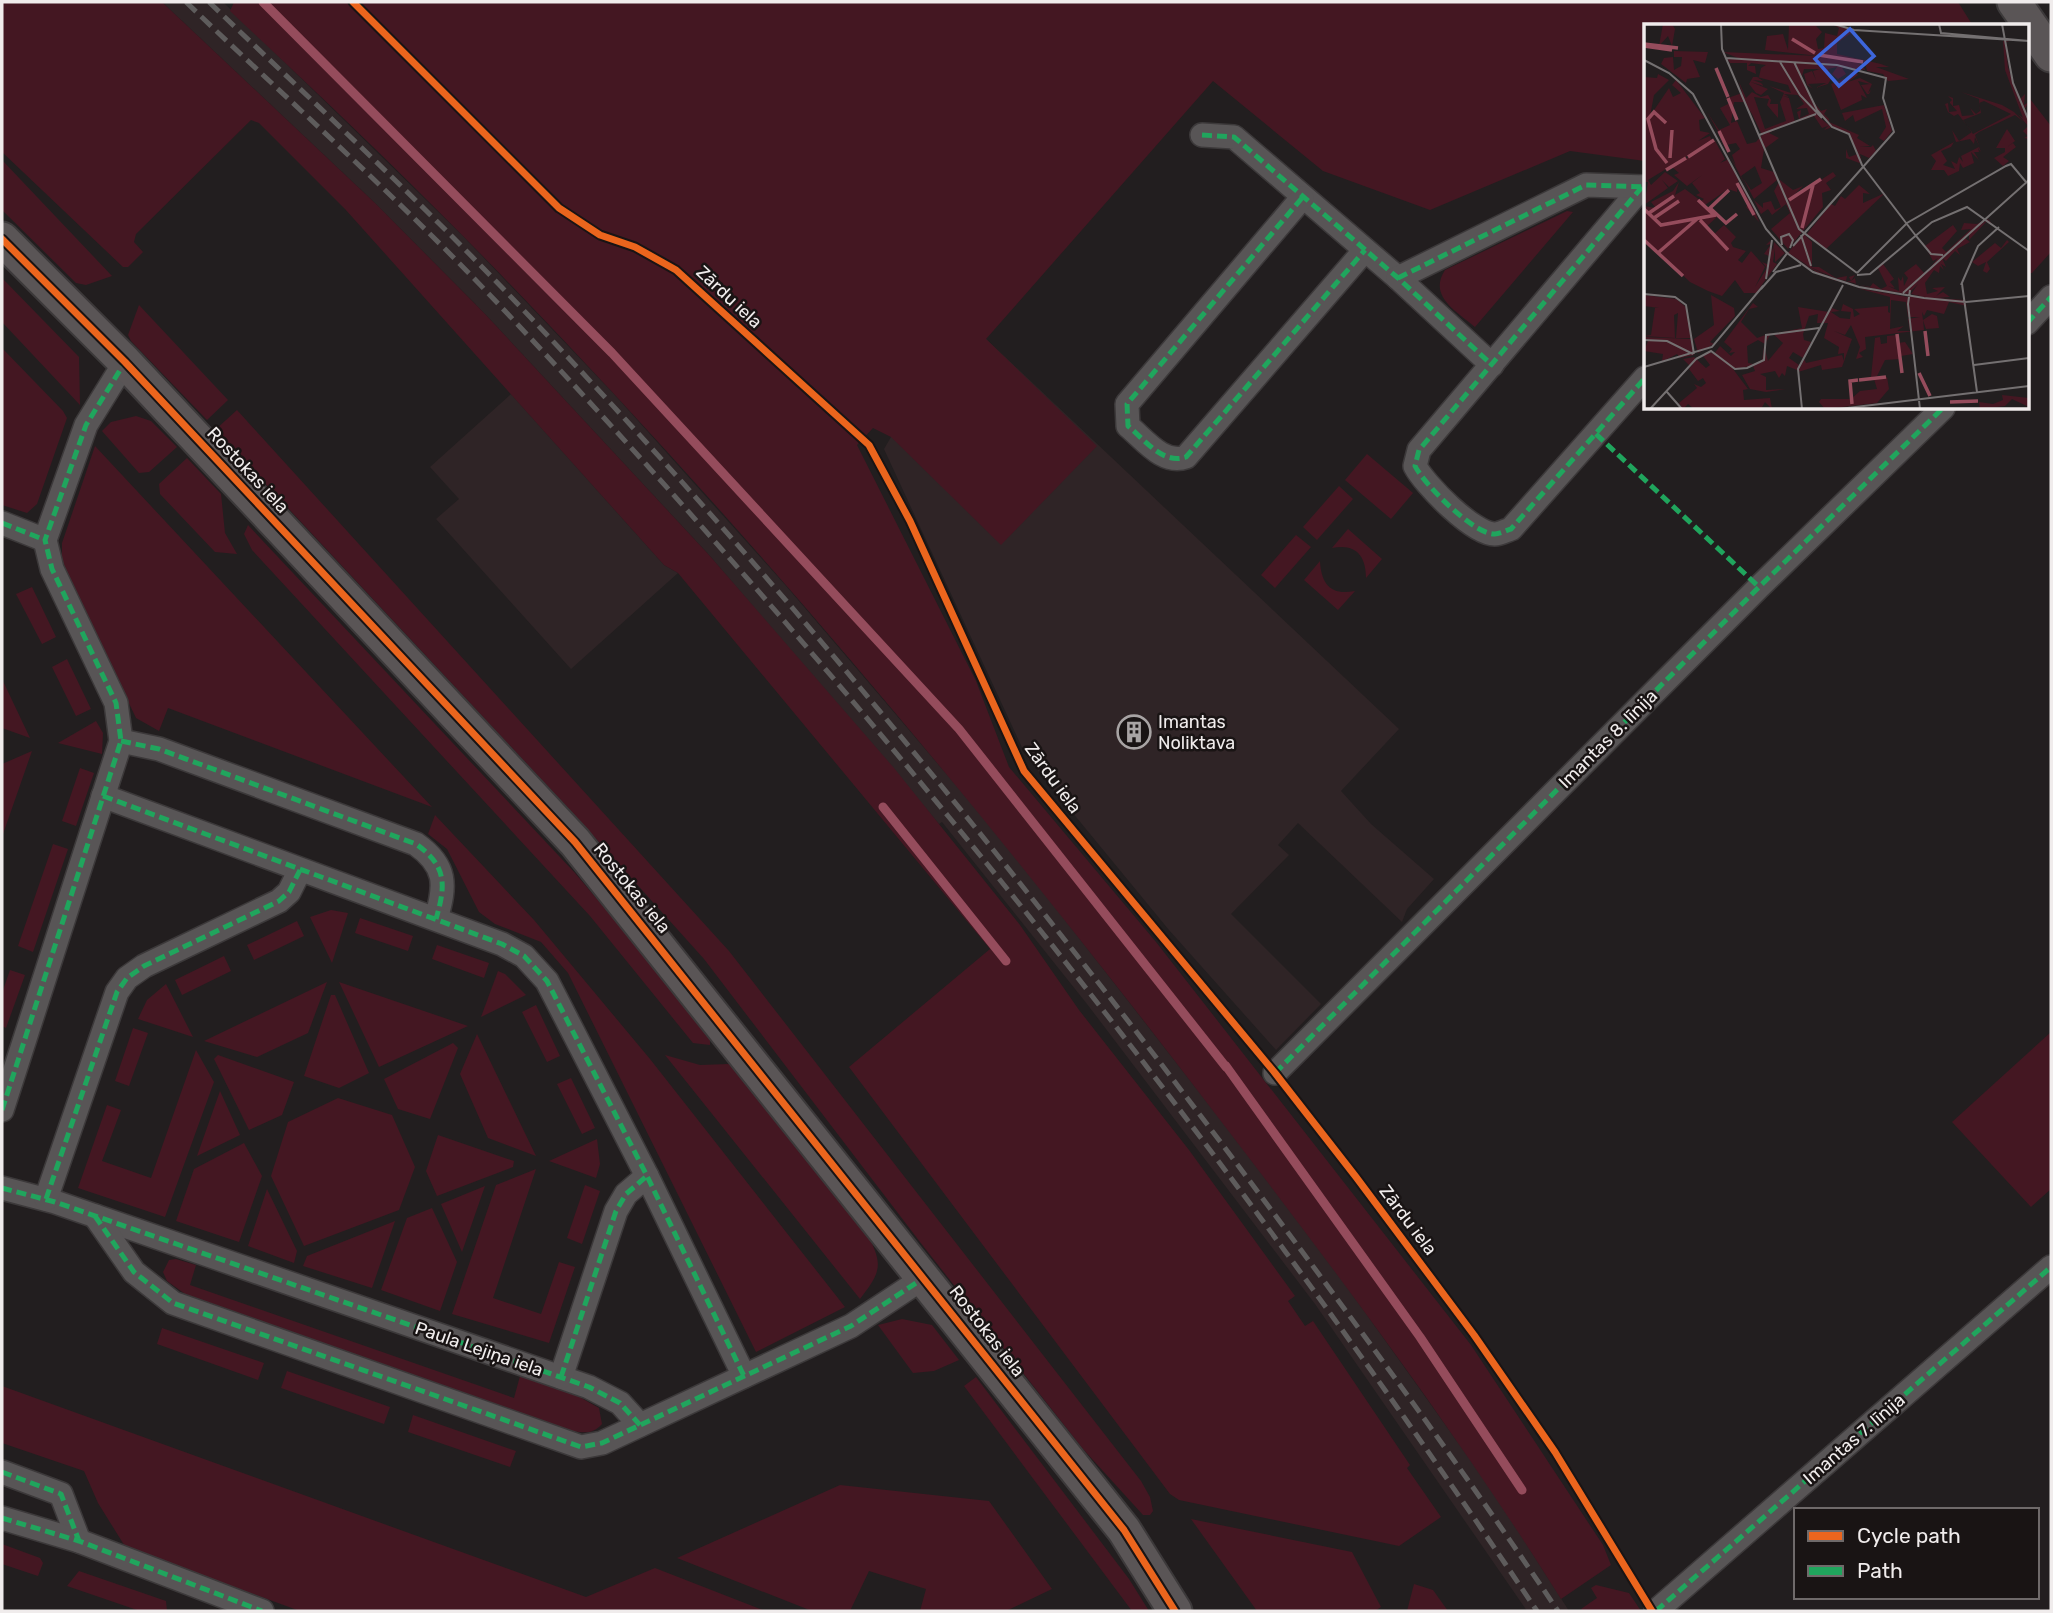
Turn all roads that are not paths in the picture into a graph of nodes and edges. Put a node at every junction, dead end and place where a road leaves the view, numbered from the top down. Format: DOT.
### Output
graph roads {
  1 [pos="2014,2"];
  2 [pos="2051,54"];
  3 [pos="1202,135"];
  4 [pos="1643,187"];
  5 [pos="1302,198"];
  6 [pos="2,239"];
  7 [pos="1365,250"];
  8 [pos="1398,278"];
  9 [pos="2051,297"];
  10 [pos="2028,322"];
  11 [pos="125,362"];
  12 [pos="1492,365"];
  13 [pos="1644,380"];
  14 [pos="1941,410"];
  15 [pos="2,523"];
  16 [pos="45,540"];
  17 [pos="121,741"];
  18 [pos="103,796"];
  19 [pos="300,870"];
  20 [pos="436,919"];
  21 [pos="1275,1073"];
  22 [pos="2,1110"];
  23 [pos="647,1176"];
  24 [pos="2,1188"];
  25 [pos="46,1199"];
  26 [pos="95,1216"];
  27 [pos="2051,1267"];
  28 [pos="925,1277"];
  29 [pos="561,1377"];
  30 [pos="744,1377"];
  31 [pos="640,1425"];
  32 [pos="2,1472"];
  33 [pos="2,1518"];
  34 [pos="79,1541"];
  35 [pos="262,1611"];
  36 [pos="1175,1611"];
  37 [pos="1656,1611"];
  1 -- 2 [label="street"];
  3 -- 5 [label="street"];
  4 -- 8 [label="street"];
  4 -- 12 [label="street"];
  5 -- 7 [label="street"];
  5 -- 7 [label="street"];
  6 -- 11 [label="street, Rostokas iela"];
  7 -- 8 [label="street"];
  8 -- 12 [label="street"];
  9 -- 10 [label="street"];
  11 -- 16 [label="street"];
  11 -- 28 [label="street, Rostokas iela"];
  12 -- 13 [label="street"];
  14 -- 21 [label="street, Imantas 8. līnija"];
  15 -- 16 [label="street"];
  16 -- 17 [label="street"];
  17 -- 18 [label="street"];
  17 -- 20 [label="street"];
  18 -- 19 [label="street"];
  18 -- 22 [label="street"];
  19 -- 20 [label="street"];
  19 -- 25 [label="street"];
  20 -- 23 [label="street"];
  23 -- 29 [label="street"];
  23 -- 30 [label="street"];
  24 -- 25 [label="street, Paula Lejiņa iela"];
  25 -- 26 [label="street, Paula Lejiņa iela"];
  26 -- 29 [label="street, Paula Lejiņa iela"];
  26 -- 31 [label="street"];
  27 -- 37 [label="street, Imantas 7. līnija"];
  28 -- 30 [label="street"];
  28 -- 36 [label="street, Rostokas iela"];
  29 -- 31 [label="street, Paula Lejiņa iela"];
  30 -- 31 [label="street"];
  32 -- 34 [label="street"];
  33 -- 34 [label="street"];
  34 -- 35 [label="street"];
}
